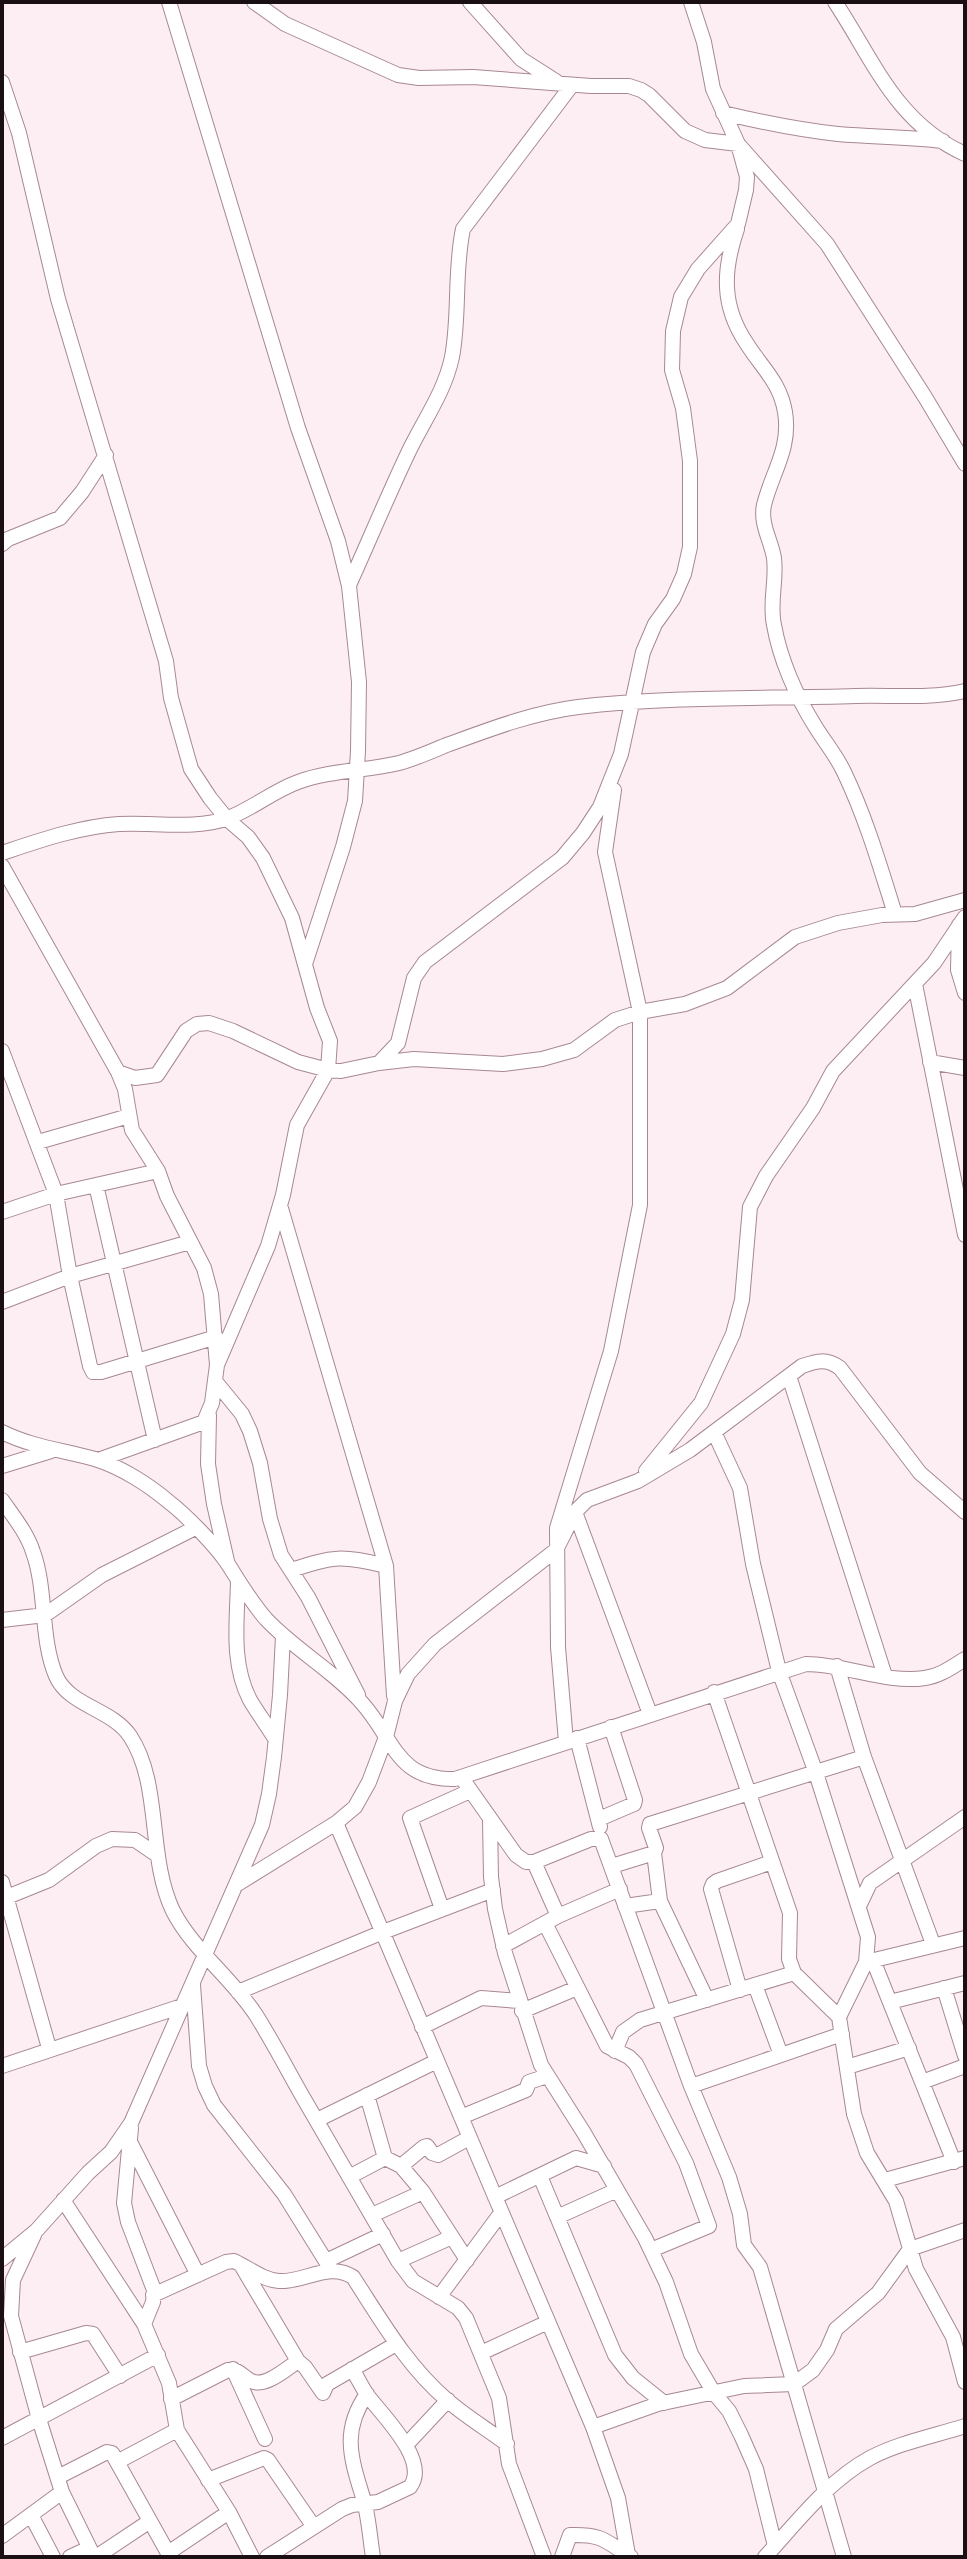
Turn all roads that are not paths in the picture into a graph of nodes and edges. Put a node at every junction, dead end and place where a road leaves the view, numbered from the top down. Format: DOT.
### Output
graph roads {
  1 [pos="169,2"];
  2 [pos="254,2"];
  3 [pos="470,2"];
  4 [pos="691,2"];
  5 [pos="835,2"];
  6 [pos="2,82"];
  7 [pos="565,84"];
  8 [pos="723,113"];
  9 [pos="738,144"];
  10 [pos="956,151"];
  11 [pos="738,224"];
  12 [pos="106,455"];
  13 [pos="965,464"];
  14 [pos="2,544"];
  15 [pos="349,586"];
  16 [pos="965,691"];
  17 [pos="800,698"];
  18 [pos="633,702"];
  19 [pos="621,754"];
  20 [pos="357,768"];
  21 [pos="227,819"];
  22 [pos="2,853"];
  23 [pos="2,866"];
  24 [pos="965,900"];
  25 [pos="895,914"];
  26 [pos="962,921"];
  27 [pos="305,965"];
  28 [pos="915,984"];
  29 [pos="965,993"];
  30 [pos="640,1012"];
  31 [pos="2,1051"];
  32 [pos="930,1062"];
  33 [pos="379,1063"];
  34 [pos="965,1068"];
  35 [pos="328,1070"];
  36 [pos="118,1072"];
  37 [pos="129,1116"];
  38 [pos="38,1142"];
  39 [pos="158,1171"];
  40 [pos="96,1185"];
  41 [pos="56,1194"];
  42 [pos="280,1204"];
  43 [pos="2,1212"];
  44 [pos="965,1235"];
  45 [pos="190,1242"];
  46 [pos="115,1263"];
  47 [pos="70,1276"];
  48 [pos="3,1299"];
  49 [pos="216,1337"];
  50 [pos="138,1360"];
  51 [pos="217,1365"];
  52 [pos="789,1376"];
  53 [pos="215,1381"];
  54 [pos="209,1415"];
  55 [pos="2,1432"];
  56 [pos="714,1432"];
  57 [pos="155,1440"];
  58 [pos="52,1450"];
  59 [pos="98,1460"];
  60 [pos="2,1466"];
  61 [pos="638,1481"];
  62 [pos="2,1500"];
  63 [pos="575,1512"];
  64 [pos="965,1512"];
  65 [pos="195,1528"];
  66 [pos="556,1550"];
  67 [pos="227,1562"];
  68 [pos="386,1566"];
  69 [pos="291,1570"];
  70 [pos="238,1582"];
  71 [pos="45,1615"];
  72 [pos="2,1620"];
  73 [pos="283,1636"];
  74 [pos="965,1659"];
  75 [pos="837,1666"];
  76 [pos="779,1671"];
  77 [pos="885,1676"];
  78 [pos="714,1692"];
  79 [pos="395,1701"];
  80 [pos="362,1703"];
  81 [pos="650,1714"];
  82 [pos="611,1727"];
  83 [pos="274,1737"];
  84 [pos="386,1737"];
  85 [pos="572,1740"];
  86 [pos="864,1757"];
  87 [pos="816,1773"];
  88 [pos="461,1777"];
  89 [pos="470,1791"];
  90 [pos="748,1794"];
  91 [pos="490,1819"];
  92 [pos="599,1819"];
  93 [pos="964,1822"];
  94 [pos="336,1823"];
  95 [pos="601,1839"];
  96 [pos="654,1853"];
  97 [pos="157,1855"];
  98 [pos="904,1859"];
  99 [pos="534,1862"];
  100 [pos="772,1862"];
  101 [pos="612,1866"];
  102 [pos="2,1882"];
  103 [pos="236,1885"];
  104 [pos="620,1889"];
  105 [pos="493,1890"];
  106 [pos="4,1898"];
  107 [pos="660,1901"];
  108 [pos="860,1904"];
  109 [pos="625,1906"];
  110 [pos="442,1909"];
  111 [pos="551,1920"];
  112 [pos="383,1932"];
  113 [pos="965,1938"];
  114 [pos="933,1944"];
  115 [pos="503,1946"];
  116 [pos="205,1954"];
  117 [pos="869,1961"];
  118 [pos="794,1973"];
  119 [pos="193,1981"];
  120 [pos="965,1983"];
  121 [pos="577,1988"];
  122 [pos="748,1988"];
  123 [pos="944,1988"];
  124 [pos="238,1992"];
  125 [pos="707,2000"];
  126 [pos="890,2002"];
  127 [pos="182,2006"];
  128 [pos="521,2006"];
  129 [pos="663,2014"];
  130 [pos="839,2017"];
  131 [pos="422,2027"];
  132 [pos="842,2034"];
  133 [pos="49,2048"];
  134 [pos="909,2048"];
  135 [pos="615,2051"];
  136 [pos="781,2055"];
  137 [pos="965,2056"];
  138 [pos="437,2061"];
  139 [pos="2,2066"];
  140 [pos="965,2066"];
  141 [pos="847,2067"];
  142 [pos="547,2076"];
  143 [pos="922,2082"];
  144 [pos="691,2086"];
  145 [pos="367,2095"];
  146 [pos="461,2117"];
  147 [pos="317,2120"];
  148 [pos="131,2123"];
  149 [pos="469,2138"];
  150 [pos="129,2140"];
  151 [pos="385,2158"];
  152 [pos="959,2160"];
  153 [pos="401,2166"];
  154 [pos="604,2166"];
  155 [pos="540,2176"];
  156 [pos="349,2177"];
  157 [pos="885,2180"];
  158 [pos="617,2190"];
  159 [pos="423,2192"];
  160 [pos="495,2197"];
  161 [pos="63,2200"];
  162 [pos="501,2213"];
  163 [pos="372,2215"];
  164 [pos="557,2217"];
  165 [pos="965,2230"];
  166 [pos="36,2231"];
  167 [pos="383,2234"];
  168 [pos="452,2237"];
  169 [pos="910,2249"];
  170 [pos="651,2250"];
  171 [pos="2,2259"];
  172 [pos="467,2260"];
  173 [pos="398,2261"];
  174 [pos="240,2264"];
  175 [pos="329,2266"];
  176 [pos="198,2275"];
  177 [pos="153,2295"];
  178 [pos="439,2297"];
  179 [pos="548,2322"];
  180 [pos="144,2324"];
  181 [pos="396,2344"];
  182 [pos="20,2352"];
  183 [pos="481,2353"];
  184 [pos="158,2355"];
  185 [pos="298,2361"];
  186 [pos="233,2369"];
  187 [pos="352,2369"];
  188 [pos="120,2376"];
  189 [pos="965,2382"];
  190 [pos="794,2384"];
  191 [pos="714,2393"];
  192 [pos="367,2394"];
  193 [pos="171,2399"];
  194 [pos="448,2400"];
  195 [pos="664,2403"];
  196 [pos="39,2419"];
  197 [pos="965,2426"];
  198 [pos="593,2427"];
  199 [pos="177,2430"];
  200 [pos="2,2438"];
  201 [pos="265,2439"];
  202 [pos="407,2444"];
  203 [pos="507,2444"];
  204 [pos="117,2462"];
  205 [pos="58,2477"];
  206 [pos="208,2480"];
  207 [pos="62,2492"];
  208 [pos="825,2492"];
  209 [pos="365,2504"];
  210 [pos="229,2512"];
  211 [pos="31,2515"];
  212 [pos="150,2521"];
  213 [pos="4,2527"];
  214 [pos="314,2527"];
  215 [pos="770,2552"];
  216 [pos="93,2554"];
  217 [pos="629,2556"];
  218 [pos="53,2557"];
  219 [pos="70,2557"];
  220 [pos="252,2557"];
  221 [pos="267,2557"];
  222 [pos="373,2557"];
  223 [pos="544,2557"];
  224 [pos="562,2557"];
  225 [pos="844,2557"];
  1 -- 15 [label="street"];
  2 -- 7 [label="street"];
  3 -- 7 [label="street"];
  4 -- 8 [label="street"];
  5 -- 10 [label="street"];
  6 -- 12 [label="street"];
  7 -- 9 [label="street"];
  7 -- 15 [label="street"];
  8 -- 9 [label="street"];
  8 -- 10 [label="street"];
  9 -- 11 [label="street"];
  9 -- 13 [label="street"];
  11 -- 17 [label="street"];
  11 -- 18 [label="street"];
  12 -- 14 [label="street"];
  12 -- 21 [label="street"];
  15 -- 20 [label="street"];
  16 -- 17 [label="street"];
  17 -- 18 [label="street"];
  17 -- 25 [label="street"];
  18 -- 19 [label="street"];
  18 -- 20 [label="street"];
  19 -- 30 [label="street"];
  19 -- 33 [label="street"];
  20 -- 21 [label="street"];
  20 -- 27 [label="street"];
  21 -- 22 [label="street"];
  21 -- 27 [label="street"];
  23 -- 36 [label="street"];
  24 -- 25 [label="street"];
  25 -- 30 [label="street"];
  26 -- 28 [label="street"];
  26 -- 29 [label="street"];
  27 -- 35 [label="street"];
  28 -- 32 [label="street"];
  28 -- 61 [label="street"];
  30 -- 33 [label="street"];
  30 -- 66 [label="street"];
  31 -- 38 [label="street"];
  32 -- 34 [label="street"];
  32 -- 44 [label="street"];
  33 -- 35 [label="street"];
  35 -- 36 [label="street"];
  35 -- 42 [label="street"];
  36 -- 37 [label="street"];
  37 -- 38 [label="street"];
  37 -- 39 [label="street"];
  38 -- 41 [label="street"];
  39 -- 40 [label="street"];
  39 -- 45 [label="street"];
  40 -- 41 [label="street"];
  40 -- 46 [label="street"];
  41 -- 43 [label="street"];
  41 -- 47 [label="street"];
  42 -- 51 [label="street"];
  42 -- 68 [label="street"];
  45 -- 46 [label="street"];
  45 -- 49 [label="street"];
  46 -- 47 [label="street"];
  46 -- 50 [label="street"];
  47 -- 48 [label="street"];
  47 -- 50 [label="street"];
  49 -- 50 [label="street"];
  49 -- 51 [label="street"];
  50 -- 57 [label="street"];
  51 -- 53 [label="street"];
  52 -- 56 [label="street"];
  52 -- 64 [label="street"];
  52 -- 77 [label="street"];
  53 -- 54 [label="street"];
  53 -- 69 [label="street"];
  54 -- 57 [label="street"];
  54 -- 67 [label="street"];
  55 -- 58 [label="street"];
  56 -- 61 [label="street"];
  56 -- 76 [label="street"];
  57 -- 59 [label="street"];
  58 -- 59 [label="street"];
  58 -- 60 [label="street"];
  59 -- 65 [label="street"];
  61 -- 63 [label="street"];
  62 -- 71 [label="street"];
  63 -- 66 [label="street"];
  63 -- 81 [label="street"];
  65 -- 67 [label="street"];
  65 -- 71 [label="street"];
  66 -- 79 [label="street"];
  66 -- 85 [label="street"];
  67 -- 70 [label="street"];
  68 -- 69 [label="street"];
  68 -- 79 [label="street"];
  69 -- 80 [label="street"];
  70 -- 73 [label="street"];
  70 -- 83 [label="street"];
  71 -- 72 [label="street"];
  71 -- 97 [label="street"];
  73 -- 80 [label="street"];
  73 -- 83 [label="street"];
  74 -- 77 [label="street"];
  75 -- 76 [label="street"];
  75 -- 77 [label="street"];
  75 -- 86 [label="street"];
  76 -- 78 [label="street"];
  76 -- 87 [label="street"];
  78 -- 81 [label="street"];
  78 -- 90 [label="street"];
  79 -- 84 [label="street"];
  80 -- 84 [label="street"];
  81 -- 82 [label="street"];
  82 -- 85 [label="street"];
  82 -- 92 [label="street"];
  83 -- 103 [label="street"];
  84 -- 88 [label="street"];
  84 -- 94 [label="street"];
  85 -- 88 [label="street"];
  85 -- 92 [label="street"];
  86 -- 87 [label="street"];
  86 -- 98 [label="street"];
  87 -- 90 [label="street"];
  87 -- 108 [label="street"];
  88 -- 89 [label="street"];
  89 -- 91 [label="street"];
  89 -- 110 [label="street"];
  90 -- 96 [label="street"];
  90 -- 100 [label="street"];
  91 -- 99 [label="street"];
  91 -- 105 [label="street"];
  92 -- 95 [label="street"];
  93 -- 98 [label="street"];
  94 -- 103 [label="street"];
  94 -- 112 [label="street"];
  95 -- 99 [label="street"];
  95 -- 101 [label="street"];
  96 -- 101 [label="street"];
  96 -- 107 [label="street"];
  97 -- 106 [label="street"];
  97 -- 116 [label="street"];
  98 -- 108 [label="street"];
  98 -- 114 [label="street"];
  99 -- 111 [label="street"];
  100 -- 118 [label="street"];
  100 -- 122 [label="street"];
  101 -- 104 [label="street"];
  102 -- 106 [label="street"];
  103 -- 116 [label="street"];
  104 -- 109 [label="street"];
  104 -- 111 [label="street"];
  105 -- 110 [label="street"];
  105 -- 115 [label="street"];
  106 -- 133 [label="street"];
  107 -- 109 [label="street"];
  107 -- 125 [label="street"];
  108 -- 117 [label="street"];
  109 -- 129 [label="street"];
  110 -- 112 [label="street"];
  111 -- 115 [label="street"];
  111 -- 121 [label="street"];
  112 -- 124 [label="street"];
  112 -- 131 [label="street"];
  113 -- 114 [label="street"];
  114 -- 117 [label="street"];
  115 -- 128 [label="street"];
  116 -- 119 [label="street"];
  116 -- 124 [label="street"];
  117 -- 126 [label="street"];
  117 -- 130 [label="street"];
  118 -- 122 [label="street"];
  118 -- 130 [label="street"];
  119 -- 127 [label="street"];
  119 -- 175 [label="street"];
  120 -- 123 [label="street"];
  121 -- 128 [label="street"];
  121 -- 135 [label="street"];
  122 -- 125 [label="street"];
  122 -- 136 [label="street"];
  123 -- 126 [label="street"];
  123 -- 137 [label="street"];
  124 -- 147 [label="street"];
  125 -- 129 [label="street"];
  126 -- 134 [label="street"];
  127 -- 133 [label="street"];
  127 -- 148 [label="street"];
  128 -- 131 [label="street"];
  128 -- 142 [label="street"];
  129 -- 135 [label="street"];
  129 -- 144 [label="street"];
  130 -- 132 [label="street"];
  131 -- 138 [label="street"];
  132 -- 136 [label="street"];
  132 -- 141 [label="street"];
  133 -- 139 [label="street"];
  134 -- 141 [label="street"];
  134 -- 143 [label="street"];
  135 -- 170 [label="street"];
  136 -- 144 [label="street"];
  138 -- 145 [label="street"];
  138 -- 146 [label="street"];
  140 -- 143 [label="street"];
  141 -- 157 [label="street"];
  142 -- 146 [label="street"];
  142 -- 154 [label="street"];
  143 -- 152 [label="street"];
  144 -- 190 [label="street"];
  145 -- 147 [label="street"];
  145 -- 151 [label="street"];
  146 -- 149 [label="street"];
  147 -- 156 [label="street"];
  148 -- 150 [label="street"];
  148 -- 161 [label="street"];
  149 -- 153 [label="street"];
  149 -- 160 [label="street"];
  150 -- 176 [label="street"];
  150 -- 177 [label="street"];
  151 -- 153 [label="street"];
  151 -- 156 [label="street"];
  152 -- 157 [label="street"];
  153 -- 159 [label="street"];
  154 -- 155 [label="street"];
  154 -- 158 [label="street"];
  155 -- 160 [label="street"];
  155 -- 164 [label="street"];
  156 -- 163 [label="street"];
  157 -- 169 [label="street"];
  158 -- 164 [label="street"];
  158 -- 170 [label="street"];
  159 -- 163 [label="street"];
  159 -- 168 [label="street"];
  160 -- 162 [label="street"];
  161 -- 166 [label="street"];
  161 -- 180 [label="street"];
  162 -- 172 [label="street"];
  162 -- 179 [label="street"];
  163 -- 167 [label="street"];
  164 -- 195 [label="street"];
  165 -- 169 [label="street"];
  166 -- 171 [label="street"];
  166 -- 182 [label="street"];
  167 -- 173 [label="street"];
  167 -- 175 [label="street"];
  168 -- 172 [label="street"];
  168 -- 173 [label="street"];
  169 -- 189 [label="street"];
  169 -- 190 [label="street"];
  170 -- 191 [label="street"];
  172 -- 178 [label="street"];
  173 -- 178 [label="street"];
  174 -- 175 [label="street"];
  174 -- 176 [label="street"];
  174 -- 185 [label="street"];
  175 -- 181 [label="street"];
  176 -- 177 [label="street"];
  177 -- 180 [label="street"];
  178 -- 183 [label="street"];
  179 -- 183 [label="street"];
  179 -- 198 [label="street"];
  180 -- 184 [label="street"];
  181 -- 187 [label="street"];
  181 -- 194 [label="street"];
  182 -- 188 [label="street"];
  182 -- 196 [label="street"];
  183 -- 203 [label="street"];
  184 -- 188 [label="street"];
  184 -- 193 [label="street"];
  185 -- 186 [label="street"];
  185 -- 187 [label="street"];
  186 -- 193 [label="street"];
  186 -- 201 [label="street"];
  187 -- 192 [label="street"];
  188 -- 196 [label="street"];
  190 -- 191 [label="street"];
  190 -- 208 [label="street"];
  191 -- 195 [label="street"];
  191 -- 215 [label="street"];
  192 -- 202 [label="street"];
  192 -- 209 [label="street"];
  193 -- 199 [label="street"];
  194 -- 202 [label="street"];
  194 -- 203 [label="street"];
  195 -- 198 [label="street"];
  196 -- 200 [label="street"];
  196 -- 205 [label="street"];
  197 -- 208 [label="street"];
  198 -- 217 [label="street"];
  199 -- 204 [label="street"];
  199 -- 206 [label="street"];
  202 -- 209 [label="street"];
  203 -- 223 [label="street"];
  204 -- 205 [label="street"];
  204 -- 212 [label="street"];
  205 -- 207 [label="street"];
  206 -- 210 [label="street"];
  206 -- 214 [label="street"];
  207 -- 211 [label="street"];
  207 -- 216 [label="street"];
  208 -- 215 [label="street"];
  208 -- 225 [label="street"];
  209 -- 214 [label="street"];
  209 -- 222 [label="street"];
  210 -- 212 [label="street"];
  210 -- 220 [label="street"];
  211 -- 213 [label="street"];
  211 -- 218 [label="street"];
  212 -- 216 [label="street"];
  214 -- 221 [label="street"];
  216 -- 219 [label="street"];
  217 -- 224 [label="street"];
}
